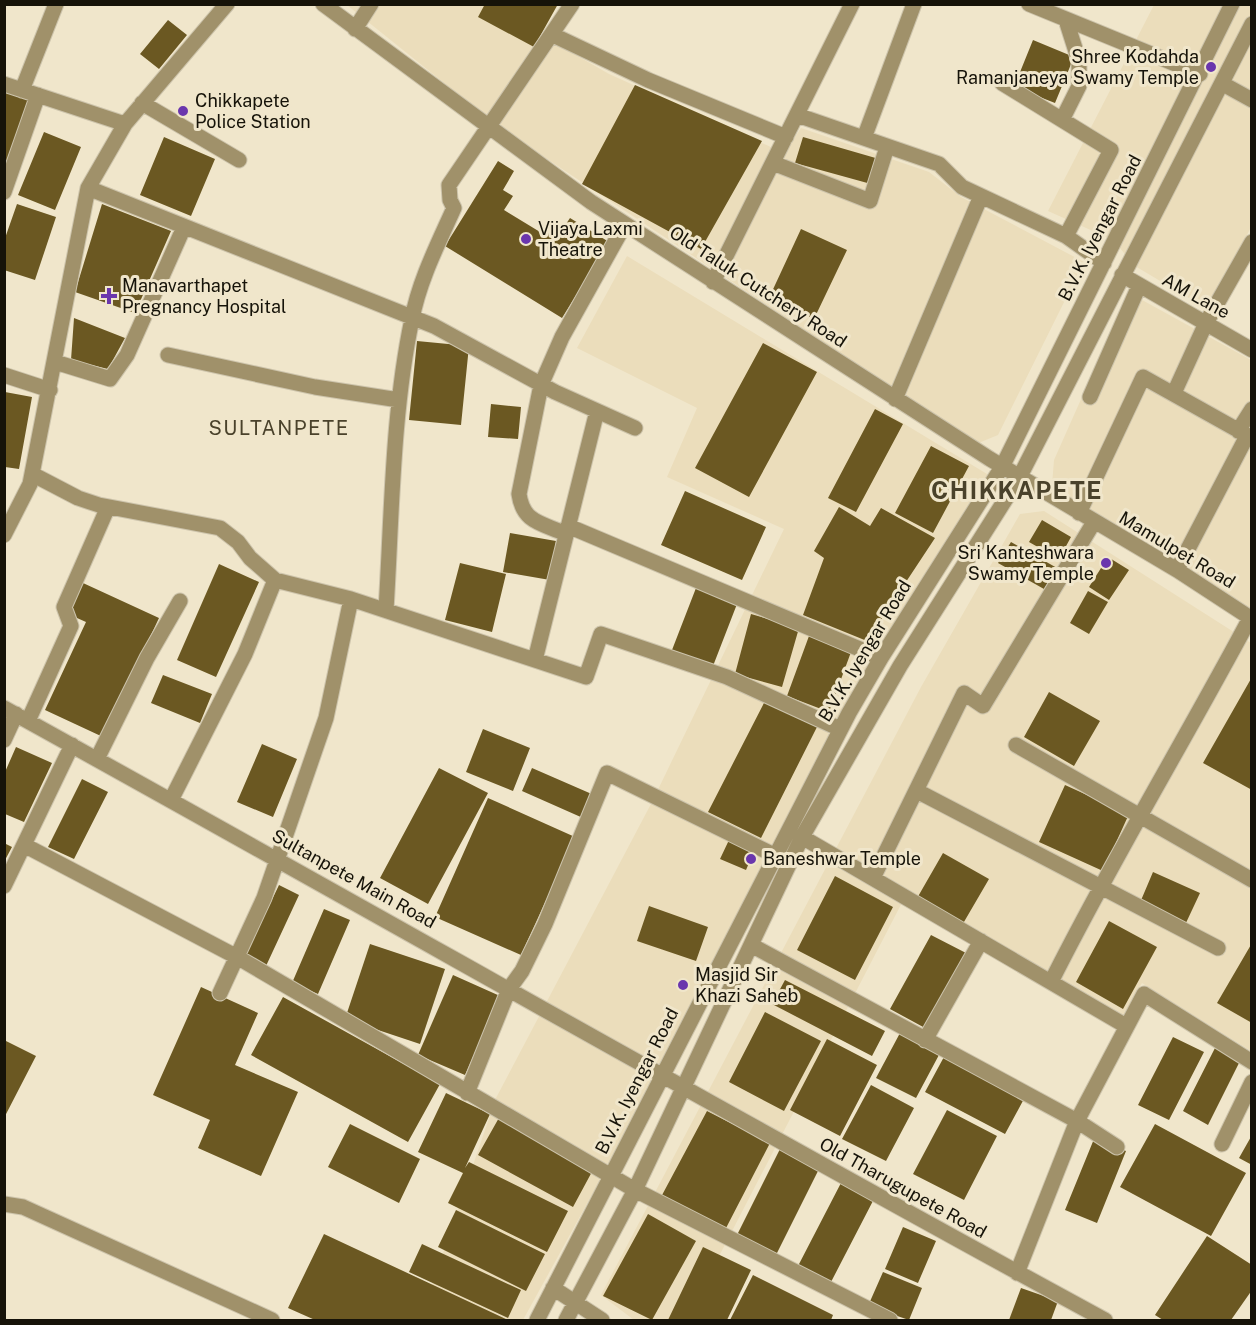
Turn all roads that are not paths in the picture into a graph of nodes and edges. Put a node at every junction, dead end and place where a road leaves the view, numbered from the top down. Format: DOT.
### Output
graph roads {
  1 [pos="56,4"];
  2 [pos="227,4"];
  3 [pos="323,4"];
  4 [pos="371,4"];
  5 [pos="572,4"];
  6 [pos="852,4"];
  7 [pos="914,4"];
  8 [pos="1029,4"];
  9 [pos="1232,4"];
  10 [pos="1066,20"];
  11 [pos="1251,24"];
  12 [pos="356,29"];
  13 [pos="553,35"];
  14 [pos="1200,74"];
  15 [pos="1002,83"];
  16 [pos="4,84"];
  17 [pos="1223,84"];
  18 [pos="22,90"];
  19 [pos="38,95"];
  20 [pos="1251,100"];
  21 [pos="142,103"];
  22 [pos="797,116"];
  23 [pos="1062,120"];
  24 [pos="125,124"];
  25 [pos="489,129"];
  26 [pos="786,137"];
  27 [pos="864,138"];
  28 [pos="887,147"];
  29 [pos="239,160"];
  30 [pos="773,163"];
  31 [pos="88,188"];
  32 [pos="4,192"];
  33 [pos="981,196"];
  34 [pos="625,224"];
  35 [pos="184,226"];
  36 [pos="1066,236"];
  37 [pos="1251,242"];
  38 [pos="1104,262"];
  39 [pos="1122,275"];
  40 [pos="713,282"];
  41 [pos="1139,286"];
  42 [pos="412,317"];
  43 [pos="1206,323"];
  44 [pos="1251,350"];
  45 [pos="168,355"];
  46 [pos="55,362"];
  47 [pos="4,375"];
  48 [pos="541,385"];
  49 [pos="50,390"];
  50 [pos="1174,393"];
  51 [pos="1090,397"];
  52 [pos="895,399"];
  53 [pos="399,400"];
  54 [pos="1251,409"];
  55 [pos="597,411"];
  56 [pos="635,428"];
  57 [pos="1246,435"];
  58 [pos="1002,467"];
  59 [pos="32,474"];
  60 [pos="1019,478"];
  61 [pos="108,507"];
  62 [pos="1078,513"];
  63 [pos="1094,522"];
  64 [pos="567,530"];
  65 [pos="4,535"];
  66 [pos="1177,570"];
  67 [pos="275,580"];
  68 [pos="351,599"];
  69 [pos="180,601"];
  70 [pos="386,610"];
  71 [pos="1251,618"];
  72 [pos="881,658"];
  73 [pos="535,660"];
  74 [pos="16,714"];
  75 [pos="840,729"];
  76 [pos="4,740"];
  77 [pos="72,745"];
  78 [pos="1016,745"];
  79 [pos="97,759"];
  80 [pos="917,791"];
  81 [pos="171,800"];
  82 [pos="1140,819"];
  83 [pos="802,837"];
  84 [pos="24,845"];
  85 [pos="774,855"];
  86 [pos="279,859"];
  87 [pos="873,878"];
  88 [pos="1251,880"];
  89 [pos="1100,884"];
  90 [pos="4,886"];
  91 [pos="981,941"];
  92 [pos="751,945"];
  93 [pos="1218,948"];
  94 [pos="237,957"];
  95 [pos="1050,982"];
  96 [pos="509,989"];
  97 [pos="220,993"];
  98 [pos="1126,1026"];
  99 [pos="925,1040"];
  100 [pos="1251,1062"];
  101 [pos="662,1077"];
  102 [pos="1251,1082"];
  103 [pos="682,1088"];
  104 [pos="467,1093"];
  105 [pos="1077,1121"];
  106 [pos="1222,1144"];
  107 [pos="1117,1147"];
  108 [pos="612,1176"];
  109 [pos="635,1190"];
  110 [pos="4,1204"];
  111 [pos="1017,1273"];
  112 [pos="553,1288"];
  113 [pos="575,1302"];
  114 [pos="251,1316"];
  115 [pos="272,1320"];
  116 [pos="537,1320"];
  117 [pos="566,1320"];
  118 [pos="602,1320"];
  119 [pos="890,1320"];
  120 [pos="1105,1320"];
  1 -- 18 [label="street"];
  2 -- 21 [label="street"];
  3 -- 12 [label="street, Old Taluk Cutchery Road"];
  4 -- 12 [label="street"];
  5 -- 13 [label="street"];
  6 -- 22 [label="street"];
  7 -- 27 [label="street"];
  8 -- 10 [label="street"];
  9 -- 14 [label="street, B.V.K. Iyengar Road"];
  10 -- 14 [label="street"];
  10 -- 23 [label="street"];
  11 -- 17 [label="street, B.V.K. Iyengar Road"];
  12 -- 25 [label="street, Old Taluk Cutchery Road"];
  13 -- 25 [label="street"];
  13 -- 26 [label="street"];
  14 -- 38 [label="street, B.V.K. Iyengar Road"];
  15 -- 23 [label="street"];
  16 -- 18 [label="street"];
  17 -- 20 [label="street"];
  17 -- 39 [label="street, B.V.K. Iyengar Road"];
  18 -- 19 [label="street"];
  19 -- 24 [label="street"];
  19 -- 32 [label="street"];
  21 -- 24 [label="street"];
  21 -- 29 [label="street"];
  22 -- 26 [label="street"];
  22 -- 27 [label="street"];
  23 -- 36 [label="street"];
  24 -- 31 [label="street"];
  25 -- 34 [label="street, Old Taluk Cutchery Road"];
  25 -- 42 [label="street"];
  26 -- 30 [label="street"];
  27 -- 28 [label="street"];
  28 -- 30 [label="street"];
  28 -- 33 [label="street"];
  30 -- 40 [label="street"];
  31 -- 35 [label="street"];
  31 -- 46 [label="street"];
  33 -- 36 [label="street"];
  33 -- 52 [label="street"];
  34 -- 40 [label="street, Old Taluk Cutchery Road"];
  34 -- 48 [label="street"];
  35 -- 42 [label="street"];
  35 -- 46 [label="street"];
  36 -- 38 [label="street"];
  37 -- 43 [label="street"];
  38 -- 58 [label="street, B.V.K. Iyengar Road"];
  39 -- 41 [label="street, AM Lane"];
  39 -- 60 [label="street, B.V.K. Iyengar Road"];
  40 -- 52 [label="street, Old Taluk Cutchery Road"];
  41 -- 43 [label="street, AM Lane"];
  41 -- 51 [label="street"];
  42 -- 48 [label="street"];
  42 -- 53 [label="street"];
  43 -- 44 [label="street, AM Lane"];
  43 -- 50 [label="street"];
  45 -- 53 [label="street"];
  46 -- 49 [label="street"];
  47 -- 49 [label="street"];
  48 -- 55 [label="street"];
  48 -- 64 [label="street"];
  49 -- 59 [label="street"];
  50 -- 57 [label="street"];
  50 -- 62 [label="street"];
  52 -- 58 [label="street, Old Taluk Cutchery Road"];
  53 -- 70 [label="street"];
  54 -- 57 [label="street"];
  55 -- 56 [label="street"];
  55 -- 64 [label="street"];
  57 -- 66 [label="street"];
  58 -- 60 [label="street, Old Taluk Cutchery Road"];
  58 -- 72 [label="street, B.V.K. Iyengar Road"];
  59 -- 61 [label="street"];
  59 -- 65 [label="street"];
  60 -- 62 [label="street, Mamulpet Road"];
  60 -- 83 [label="street, B.V.K. Iyengar Road"];
  61 -- 67 [label="street"];
  61 -- 74 [label="street"];
  62 -- 63 [label="street, Mamulpet Road"];
  63 -- 66 [label="street, Mamulpet Road"];
  63 -- 80 [label="street"];
  64 -- 72 [label="street"];
  64 -- 73 [label="street"];
  66 -- 71 [label="street, Mamulpet Road"];
  67 -- 68 [label="street"];
  67 -- 81 [label="street"];
  68 -- 70 [label="street"];
  68 -- 86 [label="street"];
  69 -- 79 [label="street"];
  70 -- 73 [label="street"];
  71 -- 82 [label="street"];
  72 -- 75 [label="street, B.V.K. Iyengar Road"];
  73 -- 75 [label="street"];
  74 -- 76 [label="street"];
  74 -- 77 [label="street, Sultanpete Main Road"];
  75 -- 85 [label="street, B.V.K. Iyengar Road"];
  77 -- 79 [label="street, Sultanpete Main Road"];
  77 -- 84 [label="street"];
  78 -- 82 [label="street"];
  79 -- 81 [label="street, Sultanpete Main Road"];
  80 -- 87 [label="street"];
  80 -- 89 [label="street"];
  81 -- 86 [label="street, Sultanpete Main Road"];
  82 -- 88 [label="street"];
  82 -- 89 [label="street"];
  83 -- 87 [label="street"];
  83 -- 92 [label="street, B.V.K. Iyengar Road"];
  84 -- 90 [label="street"];
  84 -- 94 [label="street"];
  85 -- 96 [label="street"];
  85 -- 101 [label="street, B.V.K. Iyengar Road"];
  86 -- 94 [label="street"];
  86 -- 96 [label="street, Sultanpete Main Road"];
  87 -- 91 [label="street"];
  89 -- 93 [label="street"];
  89 -- 95 [label="street"];
  91 -- 95 [label="street"];
  91 -- 99 [label="street"];
  92 -- 99 [label="street"];
  92 -- 103 [label="street, B.V.K. Iyengar Road"];
  94 -- 97 [label="street"];
  94 -- 104 [label="street"];
  95 -- 98 [label="street"];
  96 -- 101 [label="street, Sultanpete Main Road"];
  96 -- 104 [label="street"];
  98 -- 100 [label="street"];
  98 -- 105 [label="street"];
  99 -- 105 [label="street"];
  101 -- 103 [label="street, Sultanpete Main Road"];
  101 -- 108 [label="street, B.V.K. Iyengar Road"];
  102 -- 106 [label="street"];
  103 -- 109 [label="street, B.V.K. Iyengar Road"];
  103 -- 111 [label="street, Old Tharugupete Road"];
  104 -- 108 [label="street"];
  105 -- 107 [label="street"];
  105 -- 111 [label="street"];
  108 -- 109 [label="street"];
  108 -- 112 [label="street, B.V.K. Iyengar Road"];
  109 -- 113 [label="street, B.V.K. Iyengar Road"];
  109 -- 119 [label="street"];
  110 -- 114 [label="street"];
  111 -- 120 [label="street, Old Tharugupete Road"];
  112 -- 113 [label="street"];
  112 -- 116 [label="street, B.V.K. Iyengar Road"];
  113 -- 117 [label="street, B.V.K. Iyengar Road"];
  113 -- 118 [label="street"];
  114 -- 115 [label="street"];
}
